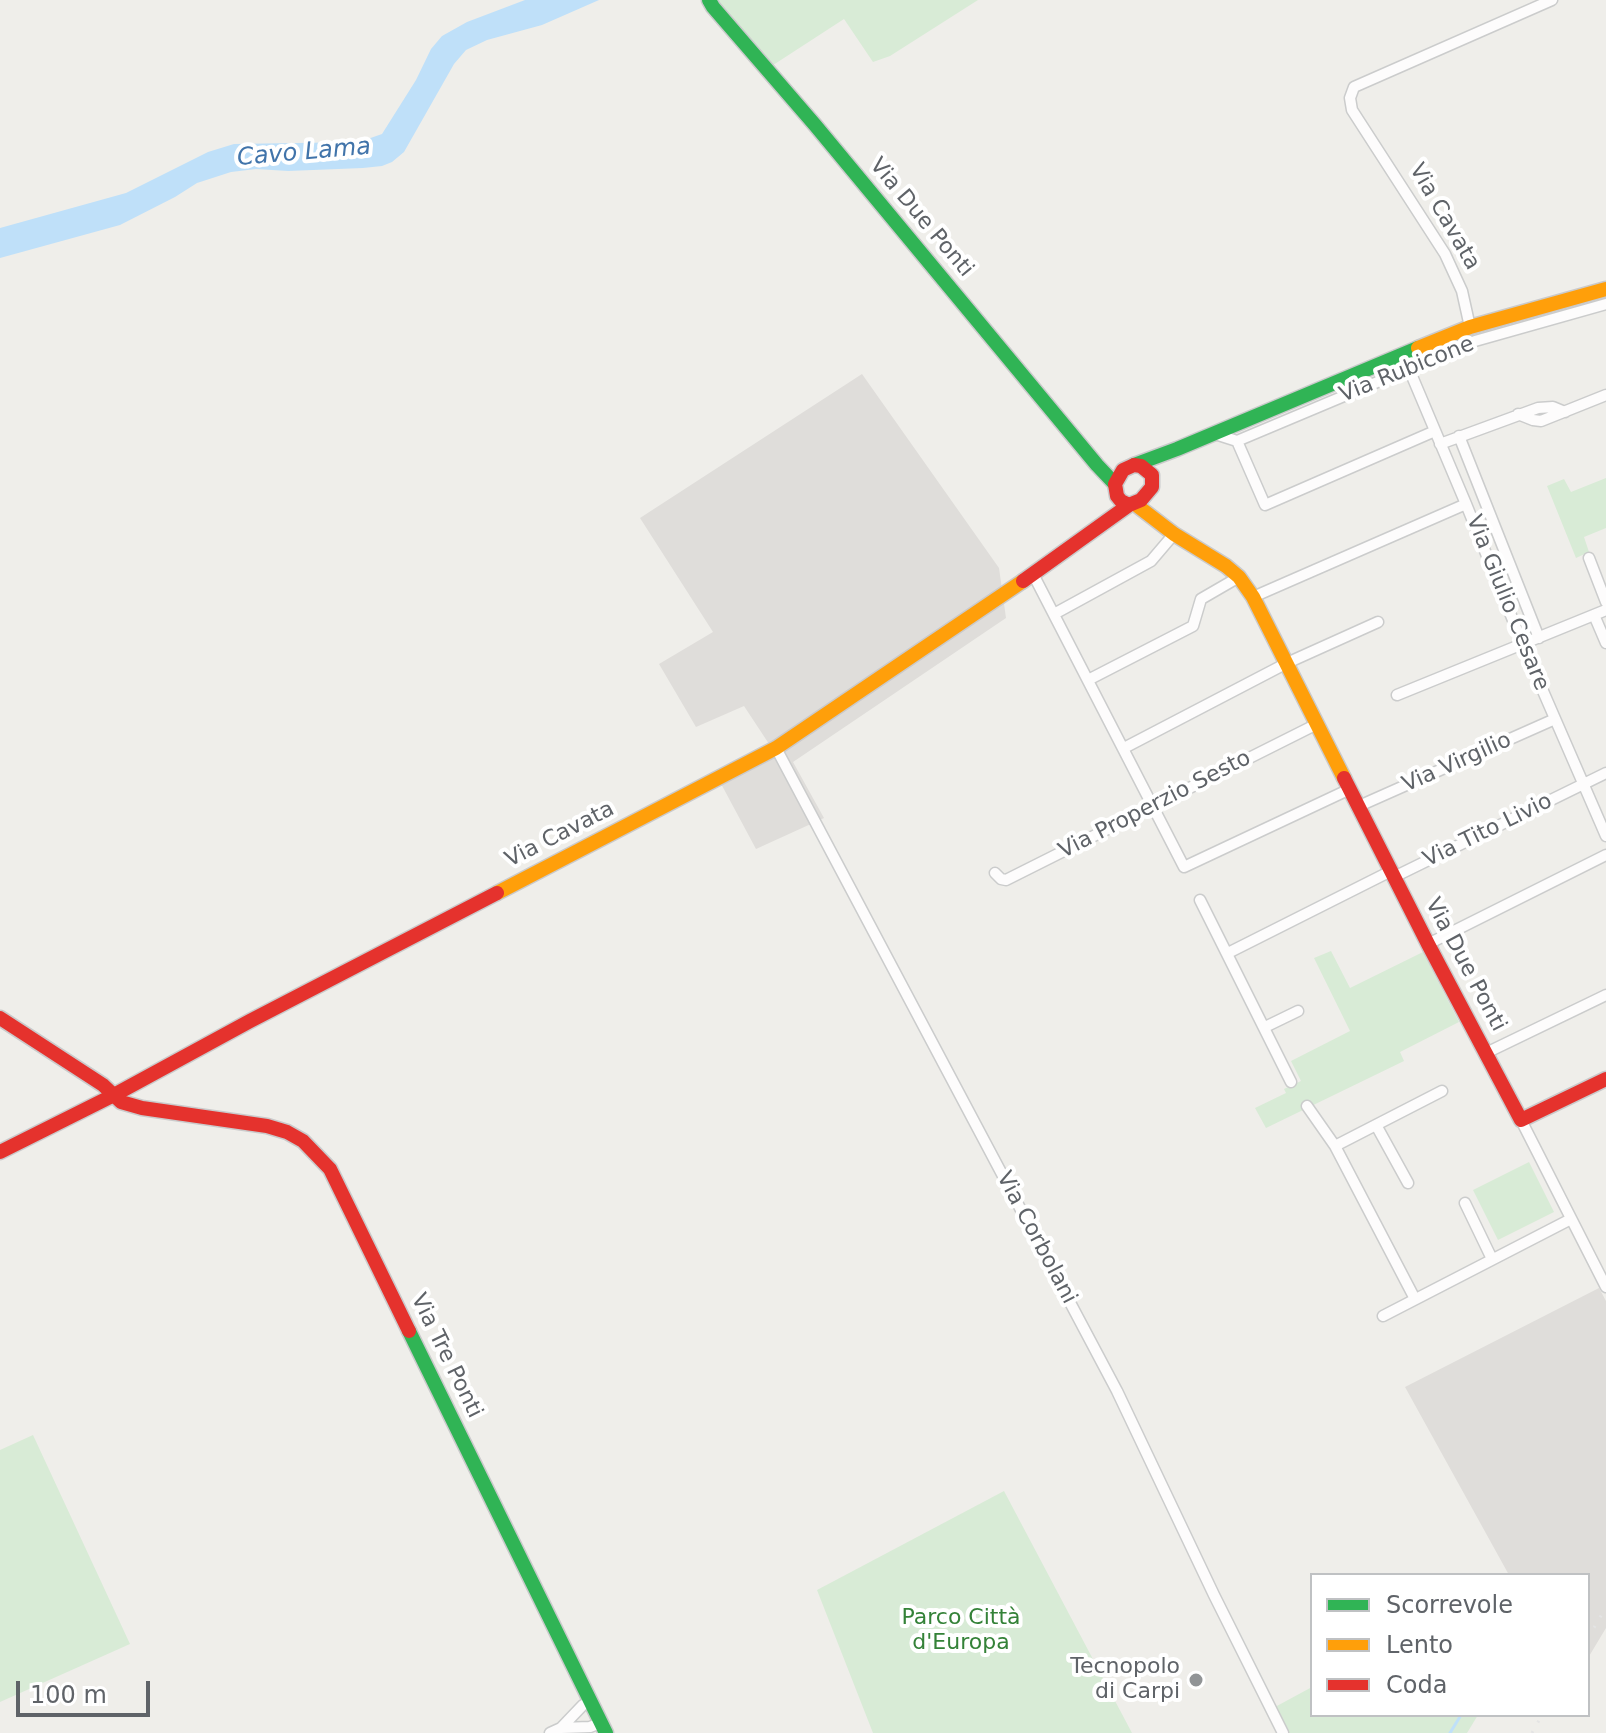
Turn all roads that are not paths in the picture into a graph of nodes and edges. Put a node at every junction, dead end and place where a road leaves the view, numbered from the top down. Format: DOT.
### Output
graph roads {
  1 [pos="709,0"];
  2 [pos="1552,0"];
  3 [pos="1606,289"];
  4 [pos="1606,304"];
  5 [pos="1470,327"];
  6 [pos="1409,369"];
  7 [pos="1606,395"];
  8 [pos="1435,431"];
  9 [pos="1213,433"];
  10 [pos="1459,436"];
  11 [pos="1237,441"];
  12 [pos="1440,444"];
  13 [pos="1177,449"];
  14 [pos="1134,465"];
  15 [pos="1153,483"];
  16 [pos="1123,492"];
  17 [pos="1466,504"];
  18 [pos="1170,531"];
  19 [pos="1589,558"];
  20 [pos="1033,574"];
  21 [pos="1239,577"];
  22 [pos="1253,597"];
  23 [pos="1606,602"];
  24 [pos="1606,610"];
  25 [pos="1054,614"];
  26 [pos="1594,615"];
  27 [pos="1378,622"];
  28 [pos="1539,638"];
  29 [pos="1606,643"];
  30 [pos="1523,645"];
  31 [pos="1287,663"];
  32 [pos="1088,680"];
  33 [pos="1397,695"];
  34 [pos="1555,719"];
  35 [pos="1317,724"];
  36 [pos="776,748"];
  37 [pos="1124,748"];
  38 [pos="1605,778"];
  39 [pos="1582,785"];
  40 [pos="1350,789"];
  41 [pos="1152,806"];
  42 [pos="1359,806"];
  43 [pos="1606,836"];
  44 [pos="1606,855"];
  45 [pos="995,873"];
  46 [pos="1393,874"];
  47 [pos="1200,900"];
  48 [pos="1428,944"];
  49 [pos="1228,953"];
  50 [pos="1606,995"];
  51 [pos="1298,1011"];
  52 [pos="0,1018"];
  53 [pos="1265,1027"];
  54 [pos="1486,1053"];
  55 [pos="71,1064"];
  56 [pos="1606,1079"];
  57 [pos="1291,1082"];
  58 [pos="132,1085"];
  59 [pos="1442,1091"];
  60 [pos="114,1095"];
  61 [pos="98,1102"];
  62 [pos="1307,1106"];
  63 [pos="157,1109"];
  64 [pos="1521,1120"];
  65 [pos="1376,1125"];
  66 [pos="1335,1146"];
  67 [pos="0,1152"];
  68 [pos="1408,1183"];
  69 [pos="1465,1203"];
  70 [pos="1571,1219"];
  71 [pos="1492,1259"];
  72 [pos="1606,1287"];
  73 [pos="1415,1299"];
  74 [pos="1383,1316"];
  75 [pos="590,1702"];
  76 [pos="561,1728"];
  77 [pos="603,1728"];
  78 [pos="550,1733"];
  79 [pos="1283,1733"];
  1 -- 16 [label="street, Via Due Ponti"];
  2 -- 5 [label="street, Via Cavata"];
  3 -- 5 [label="street"];
  4 -- 6 [label="street, Via Rubicone"];
  5 -- 9 [label="street"];
  6 -- 8 [label="street, Via Giulio Cesare"];
  6 -- 11 [label="street, Via Rubicone"];
  7 -- 10 [label="street"];
  8 -- 11 [label="street"];
  8 -- 12 [label="street, Via Giulio Cesare"];
  9 -- 11 [label="street"];
  9 -- 13 [label="street"];
  10 -- 12 [label="street"];
  10 -- 28 [label="street, Via Giulio Cesare"];
  12 -- 17 [label="street, Via Giulio Cesare"];
  13 -- 14 [label="street"];
  13 -- 15 [label="street"];
  14 -- 15 [label="street"];
  14 -- 16 [label="street"];
  15 -- 16 [label="street"];
  15 -- 18 [label="street"];
  16 -- 18 [label="street, Via Due Ponti"];
  16 -- 20 [label="street, Via Cavata"];
  17 -- 22 [label="street"];
  17 -- 30 [label="street, Via Giulio Cesare"];
  18 -- 21 [label="street, Via Due Ponti"];
  18 -- 25 [label="street"];
  19 -- 23 [label="street"];
  20 -- 25 [label="street"];
  20 -- 36 [label="street, Via Cavata"];
  21 -- 22 [label="street, Via Due Ponti"];
  21 -- 32 [label="street"];
  22 -- 31 [label="street, Via Due Ponti"];
  24 -- 26 [label="street"];
  25 -- 32 [label="street"];
  26 -- 28 [label="street"];
  26 -- 29 [label="street"];
  27 -- 31 [label="street"];
  28 -- 30 [label="street"];
  30 -- 33 [label="street"];
  30 -- 34 [label="street, Via Giulio Cesare"];
  31 -- 35 [label="street, Via Due Ponti"];
  31 -- 37 [label="street"];
  32 -- 37 [label="street"];
  34 -- 39 [label="street, Via Giulio Cesare"];
  34 -- 42 [label="street, Via Virgilio"];
  35 -- 40 [label="street, Via Due Ponti"];
  35 -- 41 [label="street, Via Properzio Sesto"];
  36 -- 58 [label="street, Via Cavata"];
  36 -- 79 [label="street, Via Corbolani"];
  37 -- 41 [label="street"];
  38 -- 39 [label="street, Via Tito Livio"];
  39 -- 43 [label="street, Via Giulio Cesare"];
  39 -- 46 [label="street, Via Tito Livio"];
  40 -- 41 [label="street"];
  40 -- 42 [label="street, Via Due Ponti"];
  41 -- 45 [label="street, Via Properzio Sesto"];
  42 -- 46 [label="street, Via Due Ponti"];
  44 -- 48 [label="street"];
  46 -- 48 [label="street, Via Due Ponti"];
  46 -- 49 [label="street, Via Tito Livio"];
  47 -- 49 [label="street"];
  48 -- 54 [label="street, Via Due Ponti"];
  49 -- 53 [label="street"];
  50 -- 54 [label="street"];
  51 -- 53 [label="street"];
  52 -- 55 [label="street, Via Tre Ponti"];
  53 -- 57 [label="street"];
  54 -- 64 [label="street, Via Due Ponti"];
  55 -- 60 [label="street, Via Tre Ponti"];
  55 -- 61 [label="street, Via Tre Ponti"];
  56 -- 64 [label="street"];
  58 -- 60 [label="street, Via Cavata"];
  58 -- 63 [label="street"];
  59 -- 65 [label="street"];
  60 -- 61 [label="street, Via Cavata"];
  60 -- 63 [label="street, Via Tre Ponti"];
  61 -- 67 [label="street, Via Cavata"];
  62 -- 66 [label="street"];
  63 -- 75 [label="street, Via Tre Ponti"];
  64 -- 70 [label="street, Via Due Ponti"];
  65 -- 66 [label="street"];
  65 -- 68 [label="street"];
  66 -- 73 [label="street"];
  69 -- 71 [label="street"];
  70 -- 71 [label="street"];
  70 -- 72 [label="street, Via Due Ponti"];
  71 -- 73 [label="street"];
  73 -- 74 [label="street"];
  75 -- 76 [label="street"];
  75 -- 77 [label="street, Via Tre Ponti"];
  76 -- 77 [label="street"];
  76 -- 78 [label="street"];
}
